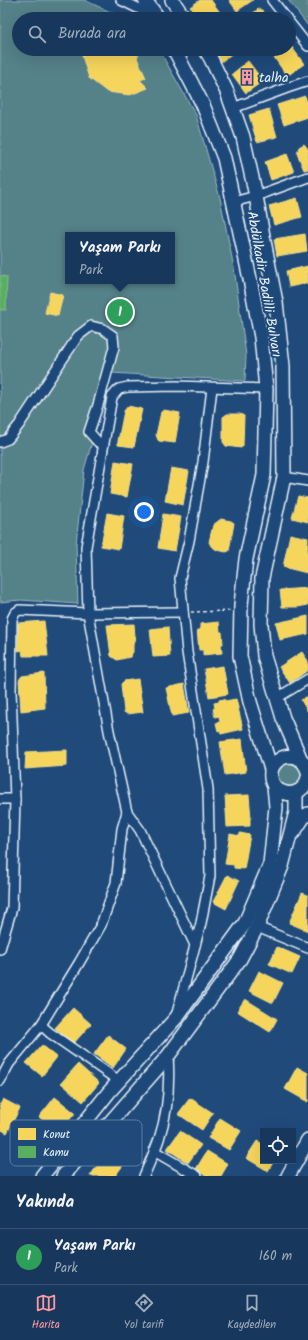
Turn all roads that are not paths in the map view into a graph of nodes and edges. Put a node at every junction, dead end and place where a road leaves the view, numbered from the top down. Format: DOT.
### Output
graph roads {
  1 [pos="121,0"];
  2 [pos="145,0"];
  3 [pos="172,0"];
  4 [pos="272,0"];
  5 [pos="145,12"];
  6 [pos="154,12"];
  7 [pos="180,12"];
  8 [pos="281,12"];
  9 [pos="296,31"];
  10 [pos="308,46"];
  11 [pos="178,56"];
  12 [pos="209,56"];
  13 [pos="308,82"];
  14 [pos="233,108"];
  15 [pos="308,177"];
  16 [pos="256,196"];
  17 [pos="233,202"];
  18 [pos="212,388"];
  19 [pos="266,389"];
  20 [pos="0,442"];
  21 [pos="104,445"];
  22 [pos="284,477"];
  23 [pos="308,481"];
  24 [pos="183,612"];
  25 [pos="88,613"];
  26 [pos="308,679"];
  27 [pos="277,698"];
  28 [pos="271,769"];
  29 [pos="306,769"];
  30 [pos="274,786"];
  31 [pos="302,792"];
  32 [pos="0,799"];
  33 [pos="15,799"];
  34 [pos="128,812"];
  35 [pos="308,814"];
  36 [pos="288,842"];
  37 [pos="257,927"];
  38 [pos="195,945"];
  39 [pos="308,948"];
  40 [pos="0,949"];
  41 [pos="176,1018"];
  42 [pos="40,1025"];
  43 [pos="168,1056"];
  44 [pos="0,1081"];
  45 [pos="119,1081"];
  46 [pos="87,1120"];
  47 [pos="112,1120"];
  48 [pos="308,1140"];
  49 [pos="154,1150"];
  50 [pos="50,1166"];
  51 [pos="72,1166"];
  52 [pos="42,1176"];
  53 [pos="63,1176"];
  54 [pos="144,1176"];
  55 [pos="197,1176"];
  56 [pos="288,1176"];
  1 -- 5 [label="street"];
  2 -- 6 [label="main road"];
  3 -- 7 [label="main road"];
  4 -- 8 [label="street"];
  9 -- 10 [label="street"];
  11 -- 17 [label="main road, Abdülkadir Badilli Bulvarı"];
  12 -- 14 [label="main road, Abdülkadir Badilli Bulvarı"];
  13 -- 14 [label="street"];
  14 -- 16 [label="main road, Abdülkadir Badilli Bulvarı"];
  15 -- 16 [label="street"];
  16 -- 17 [label="street"];
  16 -- 22 [label="main road, Abdülkadir Badilli Bulvarı"];
  17 -- 19 [label="main road, Abdülkadir Badilli Bulvarı"];
  18 -- 19 [label="street"];
  18 -- 21 [label="street"];
  18 -- 24 [label="street"];
  19 -- 28 [label="main road, Abdülkadir Badilli Bulvarı"];
  20 -- 21 [label="street"];
  21 -- 25 [label="street"];
  22 -- 23 [label="street"];
  22 -- 27 [label="main road, Abdülkadir Badilli Bulvarı"];
  24 -- 25 [label="street"];
  24 -- 38 [label="street"];
  25 -- 33 [label="street"];
  25 -- 34 [label="street"];
  26 -- 27 [label="street"];
  27 -- 29 [label="main road, Abdülkadir Badilli Bulvarı"];
  28 -- 29 [label="main road"];
  28 -- 30 [label="main road"];
  29 -- 31 [label="main road"];
  30 -- 31 [label="main road"];
  30 -- 41 [label="main road"];
  31 -- 36 [label="main road"];
  32 -- 33 [label="street"];
  33 -- 40 [label="street"];
  34 -- 38 [label="street"];
  34 -- 42 [label="street"];
  35 -- 36 [label="main road"];
  36 -- 37 [label="main road"];
  37 -- 39 [label="street"];
  37 -- 43 [label="main road"];
  38 -- 41 [label="street"];
  41 -- 45 [label="main road"];
  42 -- 44 [label="street"];
  42 -- 45 [label="street"];
  43 -- 47 [label="main road"];
  43 -- 49 [label="street"];
  45 -- 46 [label="main road"];
  48 -- 56 [label="main road"];
  49 -- 54 [label="street"];
  49 -- 55 [label="street"];
  50 -- 52 [label="main road"];
  51 -- 53 [label="main road"];
}
